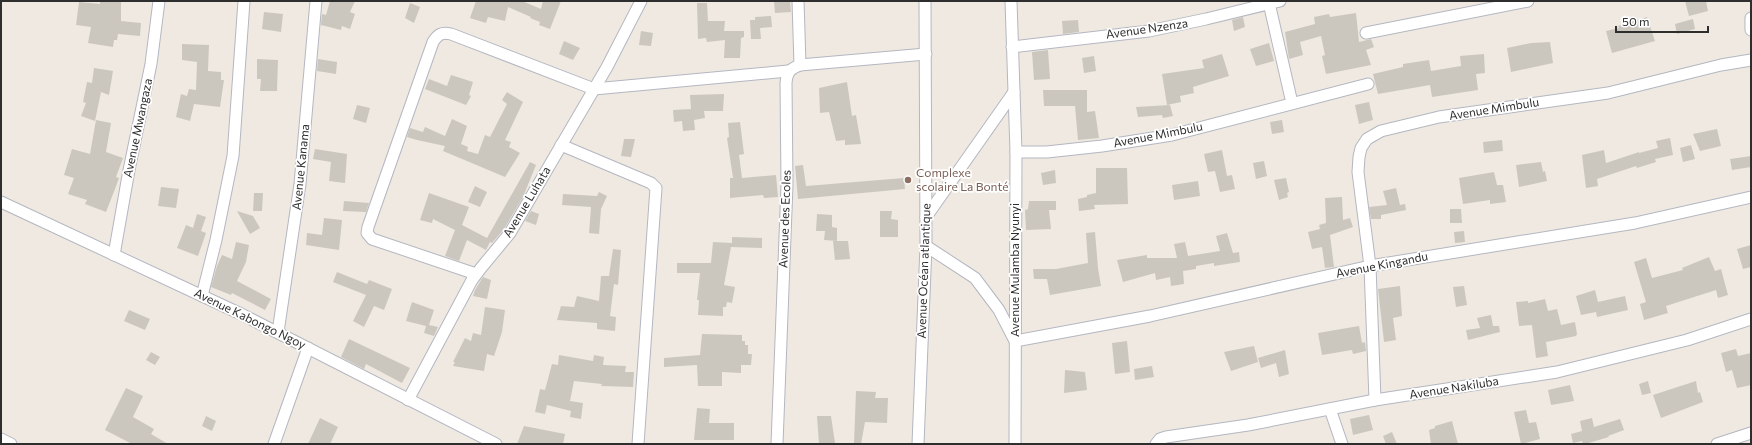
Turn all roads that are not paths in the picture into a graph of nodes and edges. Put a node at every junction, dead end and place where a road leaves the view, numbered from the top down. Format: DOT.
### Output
graph roads {
  1 [pos="159,1"];
  2 [pos="244,1"];
  3 [pos="316,1"];
  4 [pos="641,1"];
  5 [pos="798,1"];
  6 [pos="925,1"];
  7 [pos="1011,1"];
  8 [pos="1280,1"];
  9 [pos="1528,1"];
  10 [pos="1269,3"];
  11 [pos="1751,18"];
  12 [pos="1751,30"];
  13 [pos="1366,33"];
  14 [pos="1012,47"];
  15 [pos="926,54"];
  16 [pos="1751,60"];
  17 [pos="800,65"];
  18 [pos="788,72"];
  19 [pos="1368,84"];
  20 [pos="594,89"];
  21 [pos="1014,92"];
  22 [pos="1292,103"];
  23 [pos="561,145"];
  24 [pos="1016,152"];
  25 [pos="1751,197"];
  26 [pos="1,202"];
  27 [pos="926,217"];
  28 [pos="926,246"];
  29 [pos="114,255"];
  30 [pos="1370,266"];
  31 [pos="476,274"];
  32 [pos="202,296"];
  33 [pos="1751,319"];
  34 [pos="278,332"];
  35 [pos="1015,341"];
  36 [pos="308,348"];
  37 [pos="408,400"];
  38 [pos="1375,400"];
  39 [pos="1330,409"];
  40 [pos="1751,433"];
  41 [pos="1,439"];
  42 [pos="11,444"];
  43 [pos="274,444"];
  44 [pos="496,444"];
  45 [pos="638,444"];
  46 [pos="777,444"];
  47 [pos="918,444"];
  48 [pos="1015,444"];
  49 [pos="1156,444"];
  50 [pos="1342,444"];
  51 [pos="1717,444"];
  1 -- 29 [label="street, Avenue Mwangaza"];
  2 -- 32 [label="street"];
  3 -- 34 [label="street, Avenue Kanama"];
  4 -- 20 [label="street, Avenue Luhata"];
  5 -- 17 [label="street"];
  6 -- 15 [label="street, Avenue Océan atlantique"];
  7 -- 14 [label="street, Avenue Mulamba Nyunyi"];
  8 -- 10 [label="street, Avenue Nzenza"];
  9 -- 13 [label="street"];
  10 -- 14 [label="street, Avenue Nzenza"];
  10 -- 22 [label="street"];
  11 -- 12 [label="street"];
  14 -- 21 [label="street, Avenue Mulamba Nyunyi"];
  15 -- 17 [label="street"];
  15 -- 27 [label="street, Avenue Océan atlantique"];
  16 -- 30 [label="street, Avenue Mimbulu"];
  17 -- 18 [label="street"];
  18 -- 20 [label="street"];
  18 -- 46 [label="street, Avenue des Ecoles"];
  19 -- 22 [label="street, Avenue Mimbulu"];
  20 -- 23 [label="street, Avenue Luhata"];
  20 -- 31 [label="street"];
  21 -- 24 [label="street, Avenue Mulamba Nyunyi"];
  21 -- 27 [label="street"];
  22 -- 24 [label="street, Avenue Mimbulu"];
  23 -- 31 [label="street, Avenue Luhata"];
  23 -- 45 [label="street"];
  24 -- 35 [label="street, Avenue Mulamba Nyunyi"];
  25 -- 30 [label="street, Avenue Kingandu"];
  26 -- 29 [label="street, Avenue Kabongo Ngoy"];
  27 -- 28 [label="street, Avenue Océan atlantique"];
  28 -- 35 [label="street"];
  28 -- 47 [label="street, Avenue Océan atlantique"];
  29 -- 32 [label="street, Avenue Kabongo Ngoy"];
  30 -- 35 [label="street, Avenue Kingandu"];
  30 -- 38 [label="street, Avenue Mimbulu"];
  31 -- 37 [label="street, Avenue Luhata"];
  32 -- 34 [label="street, Avenue Kabongo Ngoy"];
  33 -- 38 [label="street, Avenue Nakiluba"];
  34 -- 36 [label="street, Avenue Kabongo Ngoy"];
  35 -- 48 [label="street, Avenue Mulamba Nyunyi"];
  36 -- 37 [label="street, Avenue Kabongo Ngoy"];
  36 -- 43 [label="street"];
  37 -- 44 [label="street, Avenue Kabongo Ngoy"];
  38 -- 39 [label="street, Avenue Nakiluba"];
  39 -- 49 [label="street, Avenue Nakiluba"];
  39 -- 50 [label="street"];
  40 -- 51 [label="street"];
  41 -- 42 [label="street"];
}
